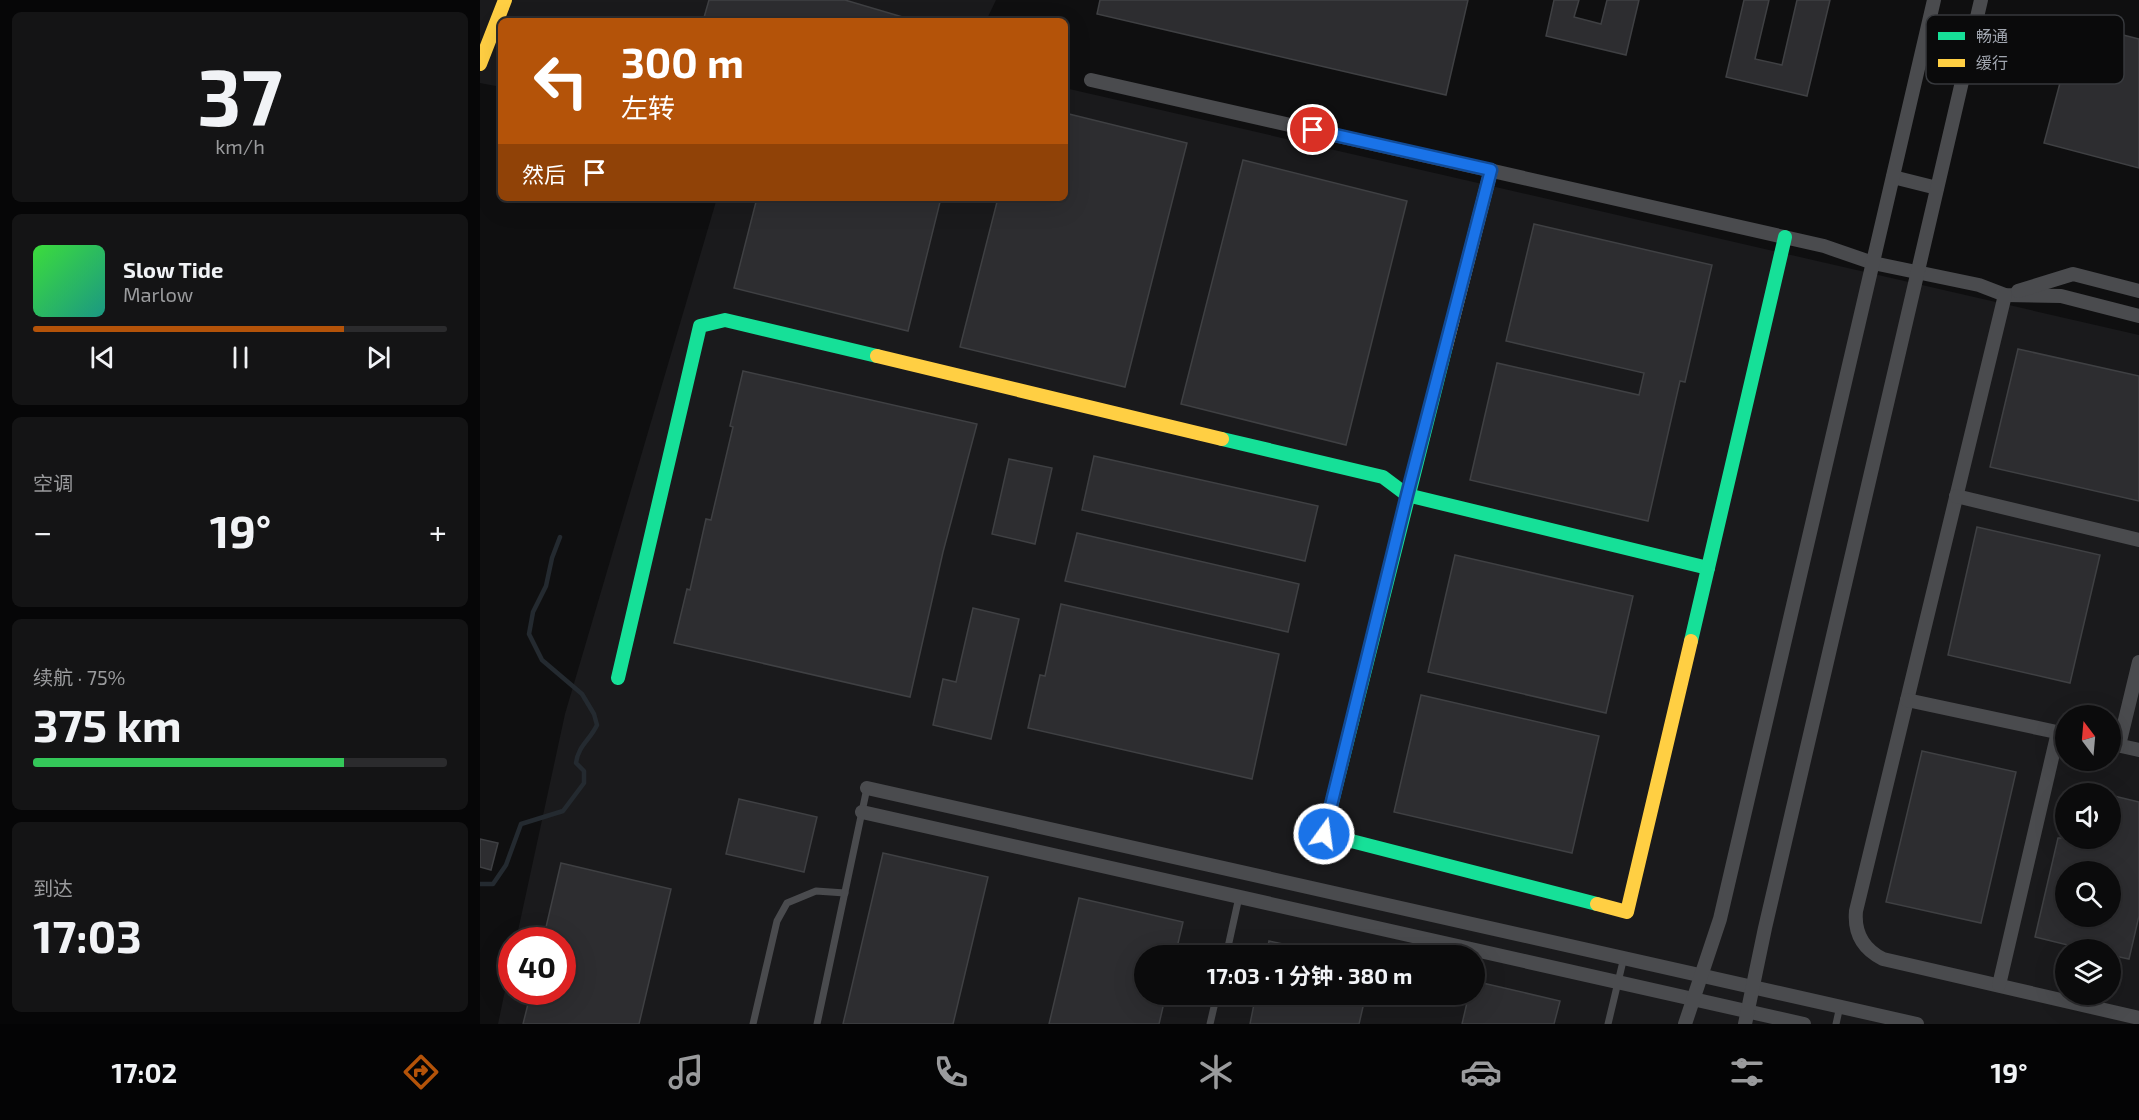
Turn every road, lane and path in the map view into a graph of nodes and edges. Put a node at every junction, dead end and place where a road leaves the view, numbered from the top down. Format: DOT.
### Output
graph roads {
  1 [pos="505,0"];
  2 [pos="1934,0"];
  3 [pos="1980,0"];
  4 [pos="1931,15"];
  5 [pos="1977,15"];
  6 [pos="1926,35"];
  7 [pos="480,64"];
  8 [pos="1091,80"];
  9 [pos="1961,84"];
  10 [pos="1491,170"];
  11 [pos="1893,177"];
  12 [pos="1937,188"];
  13 [pos="1785,237"];
  14 [pos="1873,263"];
  15 [pos="1918,273"];
  16 [pos="2139,291"];
  17 [pos="2004,295"];
  18 [pos="2139,316"];
  19 [pos="1407,495"];
  20 [pos="1956,496"];
  21 [pos="2139,540"];
  22 [pos="1708,568"];
  23 [pos="2139,662"];
  24 [pos="618,678"];
  25 [pos="1907,700"];
  26 [pos="2121,724"];
  27 [pos="2055,732"];
  28 [pos="2121,746"];
  29 [pos="2139,750"];
  30 [pos="2055,761"];
  31 [pos="867,788"];
  32 [pos="862,812"];
  33 [pos="845,893"];
  34 [pos="1239,897"];
  35 [pos="1228,945"];
  36 [pos="1624,957"];
  37 [pos="1702,975"];
  38 [pos="1618,982"];
  39 [pos="1999,985"];
  40 [pos="1752,987"];
  41 [pos="1694,999"];
  42 [pos="1214,1005"];
  43 [pos="1840,1006"];
  44 [pos="1746,1018"];
  45 [pos="2139,1018"];
  46 [pos="753,1024"];
  47 [pos="817,1024"];
  48 [pos="1210,1024"];
  49 [pos="1608,1024"];
  50 [pos="1685,1024"];
  51 [pos="1804,1024"];
  52 [pos="1836,1024"];
  53 [pos="1917,1024"];
  1 -- 7 [label="street"];
  2 -- 4 [label="street"];
  3 -- 5 [label="street"];
  6 -- 11 [label="street"];
  8 -- 10 [label="street"];
  9 -- 12 [label="street"];
  10 -- 13 [label="street"];
  10 -- 19 [label="street"];
  11 -- 12 [label="street"];
  11 -- 14 [label="street"];
  12 -- 15 [label="street"];
  13 -- 14 [label="street"];
  13 -- 22 [label="street"];
  14 -- 15 [label="street"];
  14 -- 37 [label="street"];
  15 -- 17 [label="street"];
  15 -- 40 [label="street"];
  16 -- 17 [label="street"];
  17 -- 18 [label="street"];
  17 -- 20 [label="street"];
  19 -- 22 [label="street"];
  19 -- 22 [label="street"];
  19 -- 24 [label="street"];
  20 -- 21 [label="street"];
  20 -- 25 [label="street"];
  23 -- 26 [label="street"];
  25 -- 27 [label="street"];
  25 -- 39 [label="street"];
  28 -- 29 [label="street"];
  30 -- 39 [label="street"];
  31 -- 32 [label="lane"];
  31 -- 36 [label="street"];
  32 -- 33 [label="lane"];
  32 -- 34 [label="street"];
  33 -- 46 [label="lane"];
  33 -- 47 [label="lane"];
  34 -- 35 [label="lane"];
  34 -- 38 [label="street"];
  36 -- 37 [label="street"];
  36 -- 38 [label="lane"];
  37 -- 40 [label="street"];
  37 -- 41 [label="street"];
  38 -- 41 [label="street"];
  38 -- 49 [label="lane"];
  39 -- 45 [label="street"];
  40 -- 43 [label="street"];
  40 -- 44 [label="street"];
  41 -- 44 [label="street"];
  41 -- 50 [label="street"];
  42 -- 48 [label="lane"];
  43 -- 52 [label="lane"];
  43 -- 53 [label="street"];
  44 -- 51 [label="street"];
}
